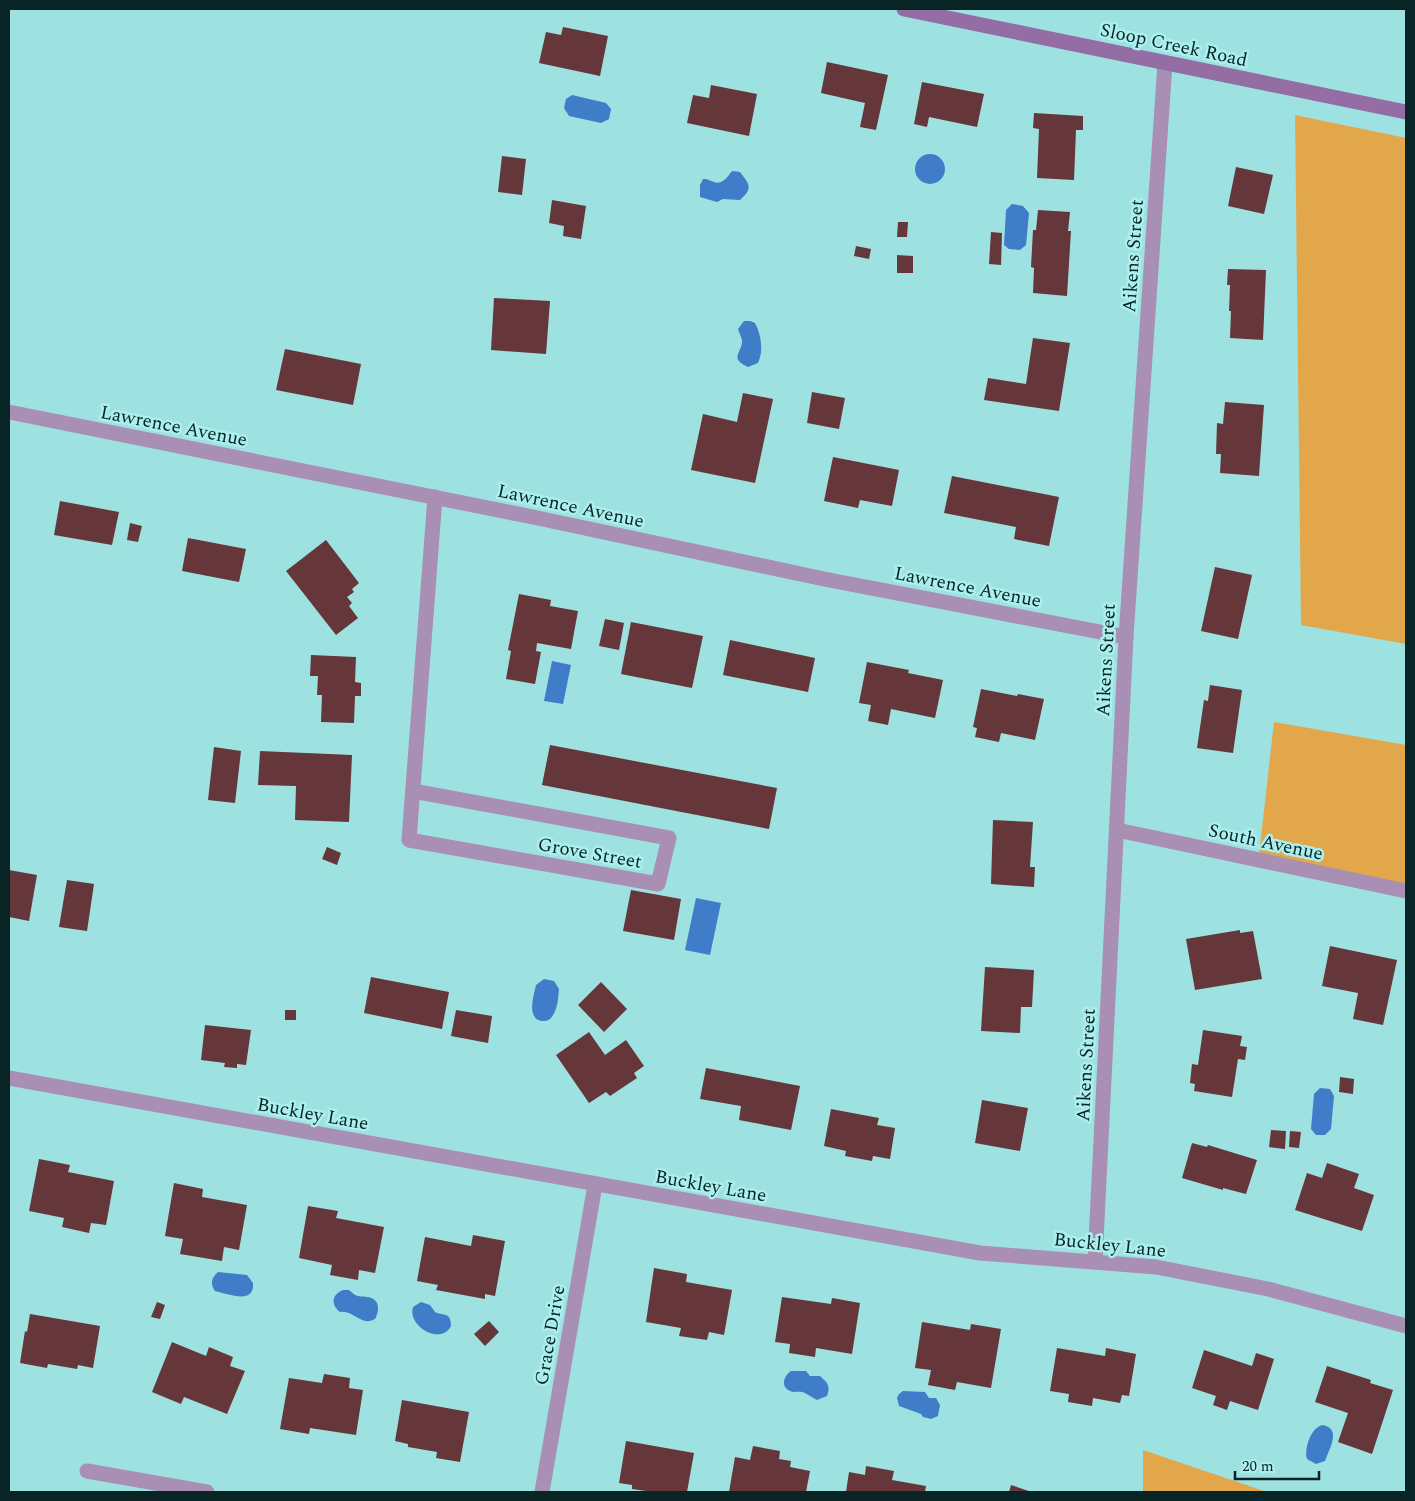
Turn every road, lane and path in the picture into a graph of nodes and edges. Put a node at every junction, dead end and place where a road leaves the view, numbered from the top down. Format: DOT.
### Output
graph roads {
  1 [pos="904,9"];
  2 [pos="1166,62"];
  3 [pos="1406,112"];
  4 [pos="9,412"];
  5 [pos="435,497"];
  6 [pos="1126,638"];
  7 [pos="413,791"];
  8 [pos="1117,830"];
  9 [pos="1406,891"];
  10 [pos="9,1078"];
  11 [pos="595,1185"];
  12 [pos="1095,1261"];
  13 [pos="1406,1326"];
  14 [pos="87,1471"];
  15 [pos="207,1492"];
  16 [pos="542,1492"];
  1 -- 2 [label="street, Sloop Creek Road"];
  2 -- 3 [label="street, Sloop Creek Road"];
  2 -- 6 [label="street, Aikens Street"];
  4 -- 5 [label="street, Lawrence Avenue"];
  5 -- 6 [label="street, Lawrence Avenue"];
  5 -- 7 [label="street, Grove Street"];
  6 -- 8 [label="street, Aikens Street"];
  7 -- 7 [label="street, Grove Street"];
  8 -- 9 [label="street, South Avenue"];
  8 -- 12 [label="street, Aikens Street"];
  10 -- 11 [label="street, Buckley Lane"];
  11 -- 12 [label="street, Buckley Lane"];
  11 -- 16 [label="street, Grace Drive"];
  12 -- 13 [label="street, Buckley Lane"];
  14 -- 15 [label="street"];
}
